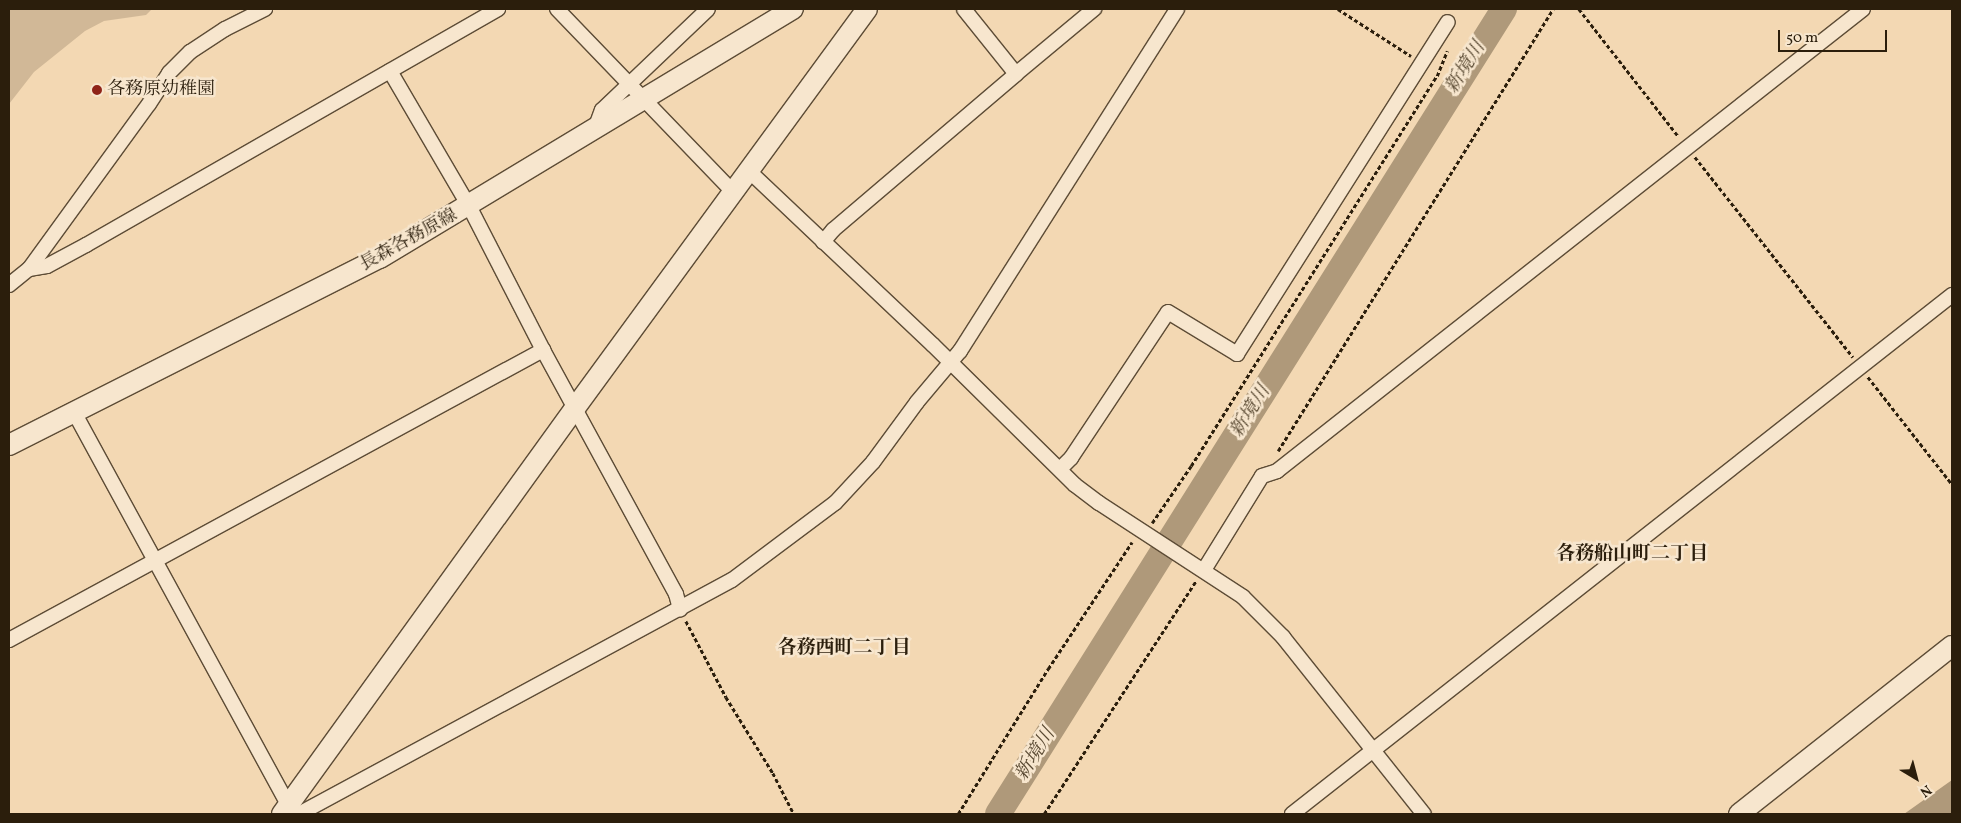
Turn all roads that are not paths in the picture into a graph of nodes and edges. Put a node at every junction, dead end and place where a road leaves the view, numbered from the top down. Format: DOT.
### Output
graph roads {
  1 [pos="265,9"];
  2 [pos="498,9"];
  3 [pos="557,9"];
  4 [pos="708,9"];
  5 [pos="793,9"];
  6 [pos="867,9"];
  7 [pos="964,9"];
  8 [pos="1094,9"];
  9 [pos="1177,9"];
  10 [pos="1862,9"];
  11 [pos="1448,22"];
  12 [pos="390,71"];
  13 [pos="1016,74"];
  14 [pos="628,83"];
  15 [pos="645,99"];
  16 [pos="595,129"];
  17 [pos="749,171"];
  18 [pos="733,192"];
  19 [pos="469,206"];
  20 [pos="823,242"];
  21 [pos="29,269"];
  22 [pos="9,285"];
  23 [pos="1952,295"];
  24 [pos="543,350"];
  25 [pos="951,362"];
  26 [pos="575,408"];
  27 [pos="74,412"];
  28 [pos="9,445"];
  29 [pos="1060,470"];
  30 [pos="156,560"];
  31 [pos="1204,570"];
  32 [pos="680,609"];
  33 [pos="9,640"];
  34 [pos="1952,646"];
  35 [pos="1373,750"];
  36 [pos="291,812"];
  37 [pos="1292,814"];
  38 [pos="1424,814"];
  39 [pos="1739,814"];
  1 -- 21 [label="street"];
  2 -- 12 [label="street"];
  3 -- 14 [label="street"];
  4 -- 14 [label="street"];
  5 -- 15 [label="street, 長森各務原線"];
  6 -- 17 [label="street"];
  7 -- 13 [label="street"];
  8 -- 13 [label="street"];
  9 -- 25 [label="street"];
  10 -- 31 [label="street"];
  11 -- 29 [label="street"];
  12 -- 19 [label="street"];
  12 -- 21 [label="street"];
  13 -- 20 [label="street"];
  14 -- 15 [label="street"];
  14 -- 16 [label="street"];
  15 -- 16 [label="street, 長森各務原線"];
  15 -- 18 [label="street"];
  16 -- 19 [label="street, 長森各務原線"];
  17 -- 18 [label="street"];
  17 -- 20 [label="street"];
  18 -- 26 [label="street"];
  19 -- 24 [label="street"];
  19 -- 27 [label="street, 長森各務原線"];
  20 -- 25 [label="street"];
  21 -- 22 [label="street"];
  23 -- 35 [label="street"];
  24 -- 26 [label="street"];
  24 -- 30 [label="street"];
  25 -- 29 [label="street"];
  25 -- 32 [label="street"];
  26 -- 32 [label="street"];
  26 -- 36 [label="street"];
  27 -- 28 [label="street, 長森各務原線"];
  27 -- 30 [label="street"];
  29 -- 31 [label="street"];
  30 -- 33 [label="street"];
  30 -- 36 [label="street"];
  31 -- 35 [label="street"];
  32 -- 36 [label="street"];
  34 -- 39 [label="street"];
  35 -- 37 [label="street"];
  35 -- 38 [label="street"];
}
